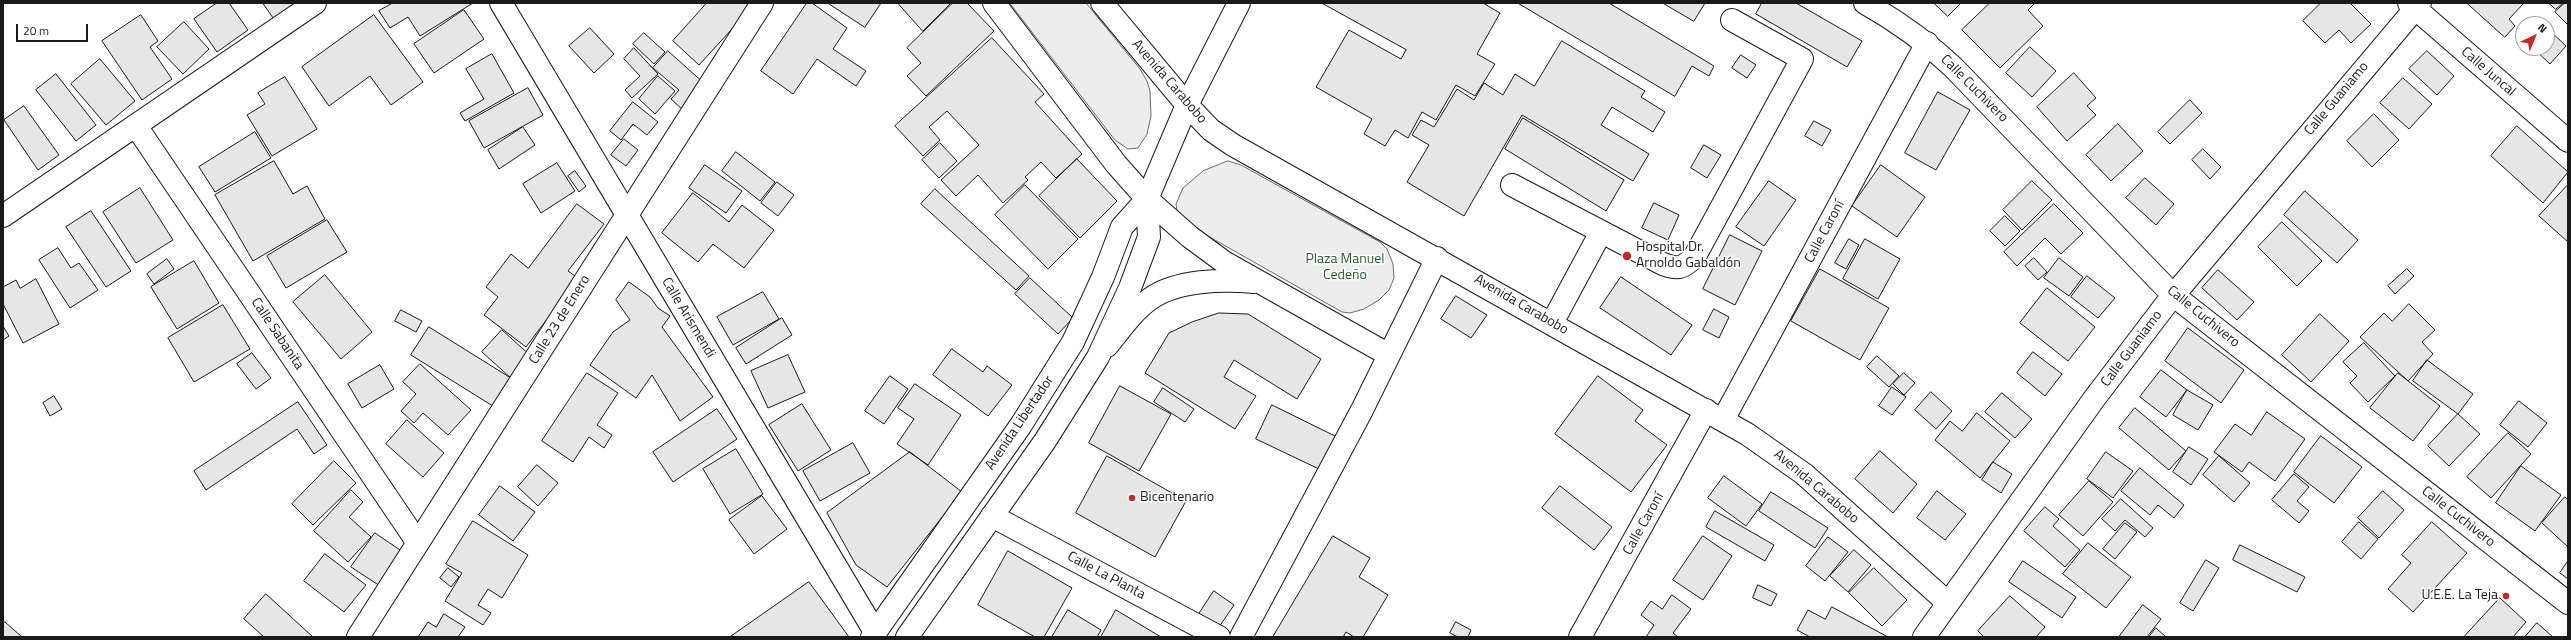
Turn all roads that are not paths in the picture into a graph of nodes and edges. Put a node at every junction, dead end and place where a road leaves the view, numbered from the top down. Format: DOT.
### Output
graph roads {
  1 [pos="315,3"];
  2 [pos="501,3"];
  3 [pos="762,3"];
  4 [pos="994,3"];
  5 [pos="1102,3"];
  6 [pos="1239,3"];
  7 [pos="1864,3"];
  8 [pos="2414,5"];
  9 [pos="1732,20"];
  10 [pos="1927,43"];
  11 [pos="1186,105"];
  12 [pos="136,126"];
  13 [pos="2568,141"];
  14 [pos="1512,185"];
  15 [pos="1147,199"];
  16 [pos="627,215"];
  17 [pos="3,216"];
  18 [pos="1601,232"];
  19 [pos="1437,258"];
  20 [pos="1260,282"];
  21 [pos="2173,295"];
  22 [pos="1552,323"];
  23 [pos="1389,355"];
  24 [pos="1098,356"];
  25 [pos="1714,415"];
  26 [pos="992,516"];
  27 [pos="418,543"];
  28 [pos="1948,603"];
  29 [pos="2568,603"];
  30 [pos="873,635"];
  31 [pos="1929,635"];
  32 [pos="358,637"];
  33 [pos="907,637"];
  34 [pos="1219,637"];
  35 [pos="1241,637"];
  36 [pos="1580,637"];
  1 -- 12 [label="main road"];
  2 -- 16 [label="main road, Calle Arismendi"];
  3 -- 16 [label="main road, Calle 23 de Enero"];
  4 -- 15 [label="main road"];
  5 -- 11 [label="main road, Avenida Carabobo"];
  6 -- 11 [label="main road, Avenida Libertador"];
  7 -- 10 [label="main road, Calle Cuchivero"];
  8 -- 13 [label="main road, Calle Juncal"];
  8 -- 21 [label="main road, Calle Guaniamo"];
  9 -- 18 [label="main road"];
  10 -- 21 [label="main road, Calle Cuchivero"];
  10 -- 25 [label="main road, Calle Caroní"];
  11 -- 15 [label="main road, Avenida Libertador"];
  11 -- 19 [label="main road, Avenida Carabobo"];
  12 -- 17 [label="main road"];
  12 -- 27 [label="main road, Calle Sabanita"];
  14 -- 18 [label="main road"];
  15 -- 20 [label="main road"];
  15 -- 24 [label="main road, Avenida Libertador"];
  15 -- 30 [label="main road, Avenida Libertador"];
  16 -- 27 [label="main road, Calle 23 de Enero"];
  16 -- 30 [label="main road, Calle Arismendi"];
  18 -- 22 [label="main road"];
  19 -- 22 [label="main road, Avenida Carabobo"];
  19 -- 23 [label="main road"];
  20 -- 23 [label="main road"];
  20 -- 24 [label="main road"];
  21 -- 28 [label="main road, Calle Guaniamo"];
  21 -- 29 [label="main road, Calle Cuchivero"];
  22 -- 25 [label="main road, Avenida Carabobo"];
  23 -- 35 [label="main road"];
  24 -- 26 [label="main road, Avenida Libertador"];
  25 -- 28 [label="main road, Avenida Carabobo"];
  25 -- 36 [label="main road, Calle Caroní"];
  26 -- 33 [label="main road, Avenida Libertador"];
  26 -- 34 [label="main road, Calle La Planta"];
  27 -- 32 [label="main road, Calle 23 de Enero"];
  28 -- 31 [label="main road, Calle Guaniamo"];
}
